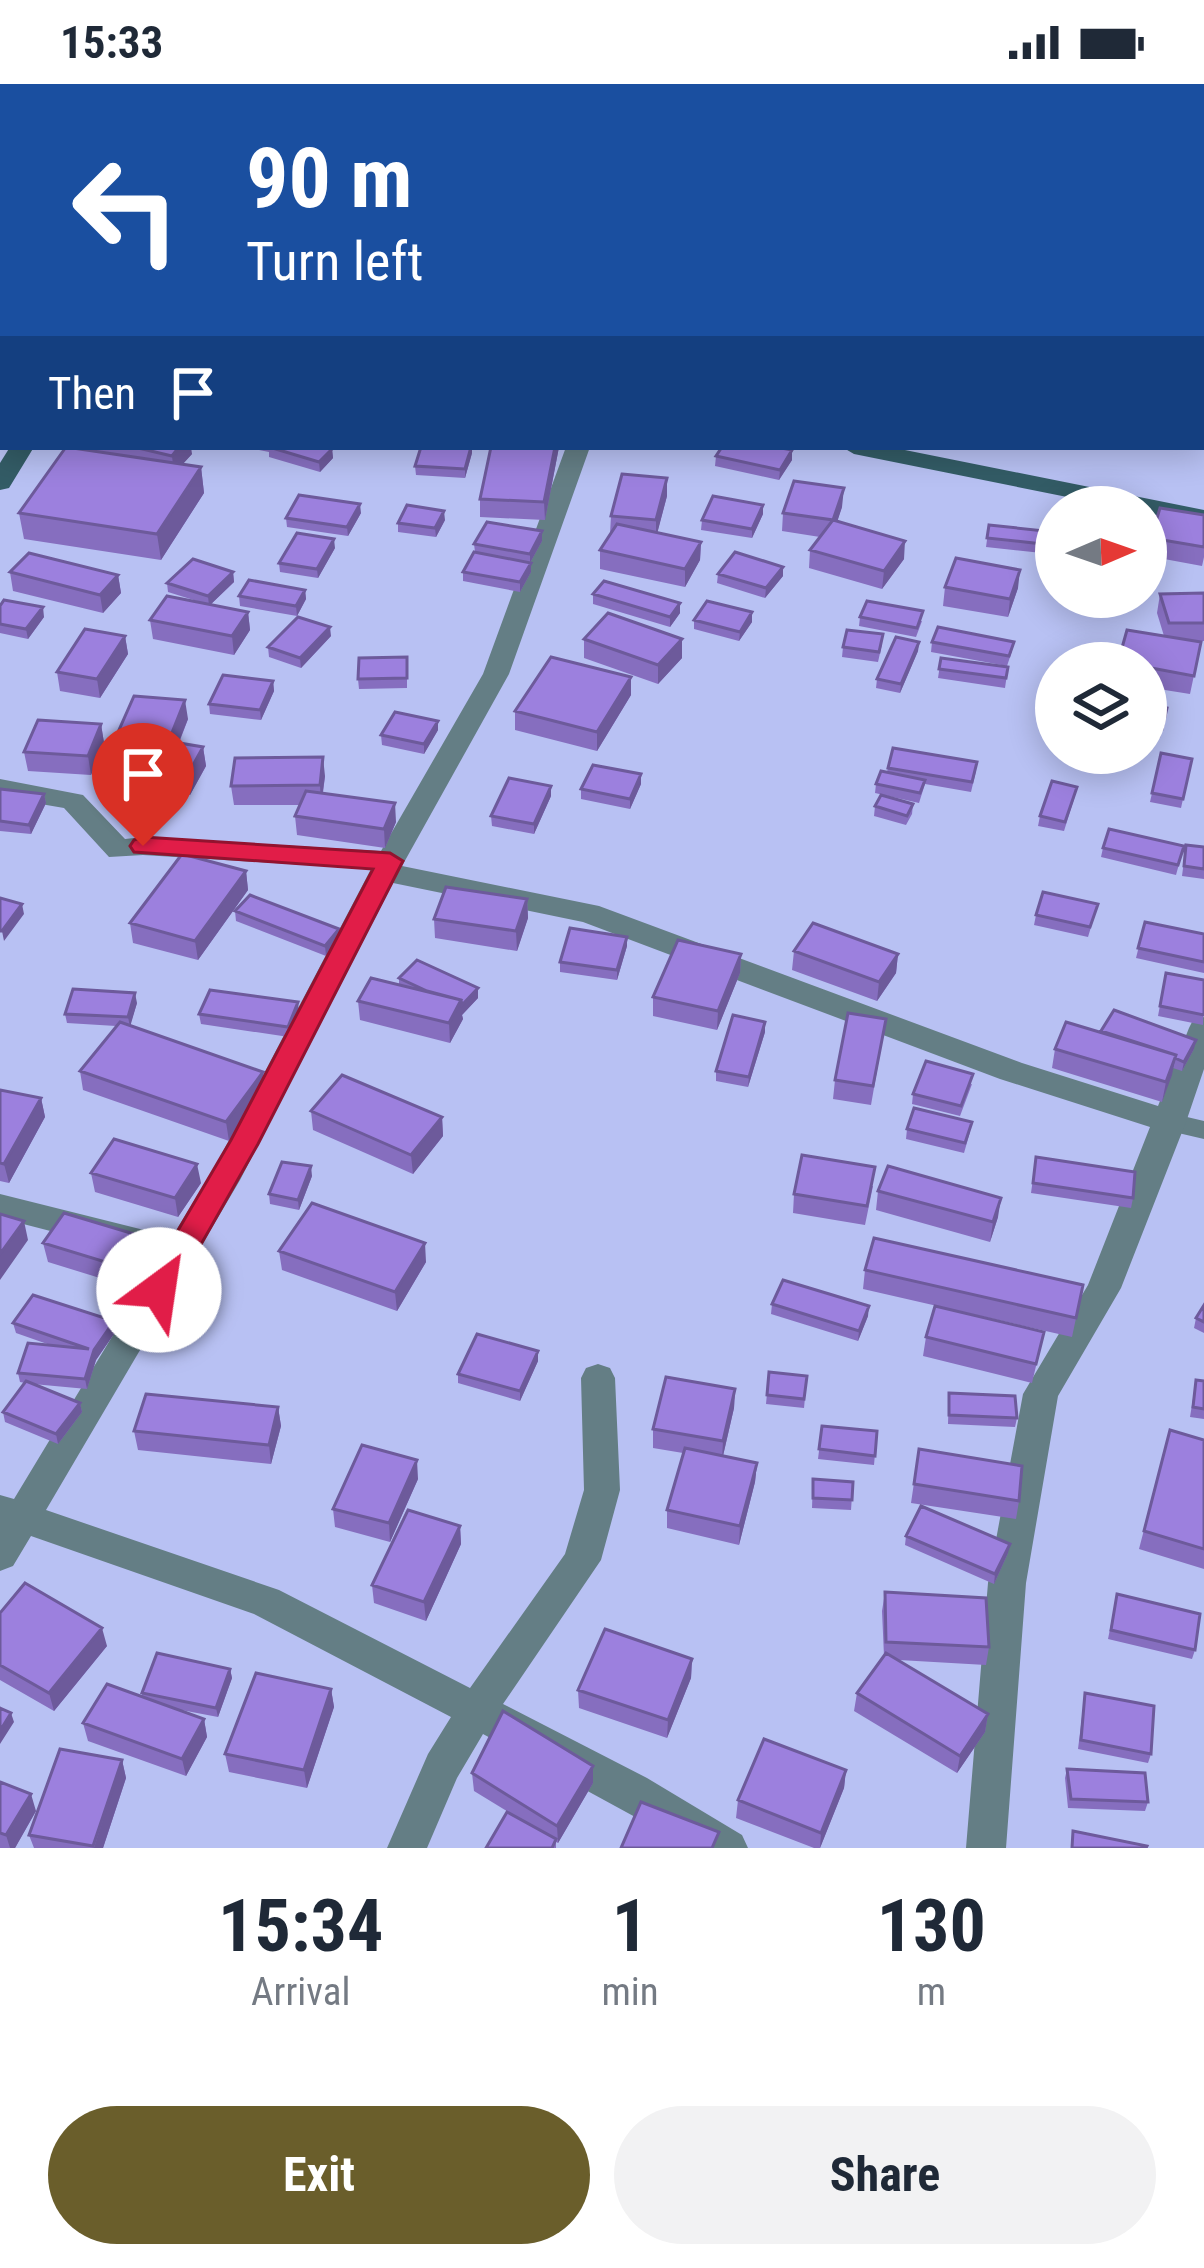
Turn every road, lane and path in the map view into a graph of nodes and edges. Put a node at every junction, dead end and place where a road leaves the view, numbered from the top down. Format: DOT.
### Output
graph roads {
  1 [pos="20,450"];
  2 [pos="577,450"];
  3 [pos="886,450"];
  4 [pos="940,455"];
  5 [pos="0,483"];
  6 [pos="1204,517"];
  7 [pos="0,788"];
  8 [pos="387,867"];
  9 [pos="1204,1028"];
  10 [pos="1170,1122"];
  11 [pos="1204,1130"];
  12 [pos="0,1206"];
  13 [pos="181,1252"];
  14 [pos="598,1378"];
  15 [pos="11,1514"];
  16 [pos="0,1556"];
  17 [pos="477,1709"];
  18 [pos="407,1848"];
  19 [pos="728,1848"];
  20 [pos="986,1848"];
  1 -- 5 [label="main road"];
  2 -- 8 [label="street"];
  3 -- 4 [label="main road"];
  4 -- 6 [label="main road"];
  7 -- 8 [label="street"];
  8 -- 10 [label="street"];
  8 -- 13 [label="street"];
  9 -- 10 [label="street"];
  10 -- 11 [label="lane"];
  10 -- 20 [label="street"];
  12 -- 13 [label="street"];
  13 -- 15 [label="street"];
  14 -- 17 [label="street"];
  15 -- 16 [label="street"];
  15 -- 17 [label="street"];
  17 -- 18 [label="street"];
  17 -- 19 [label="street"];
}
